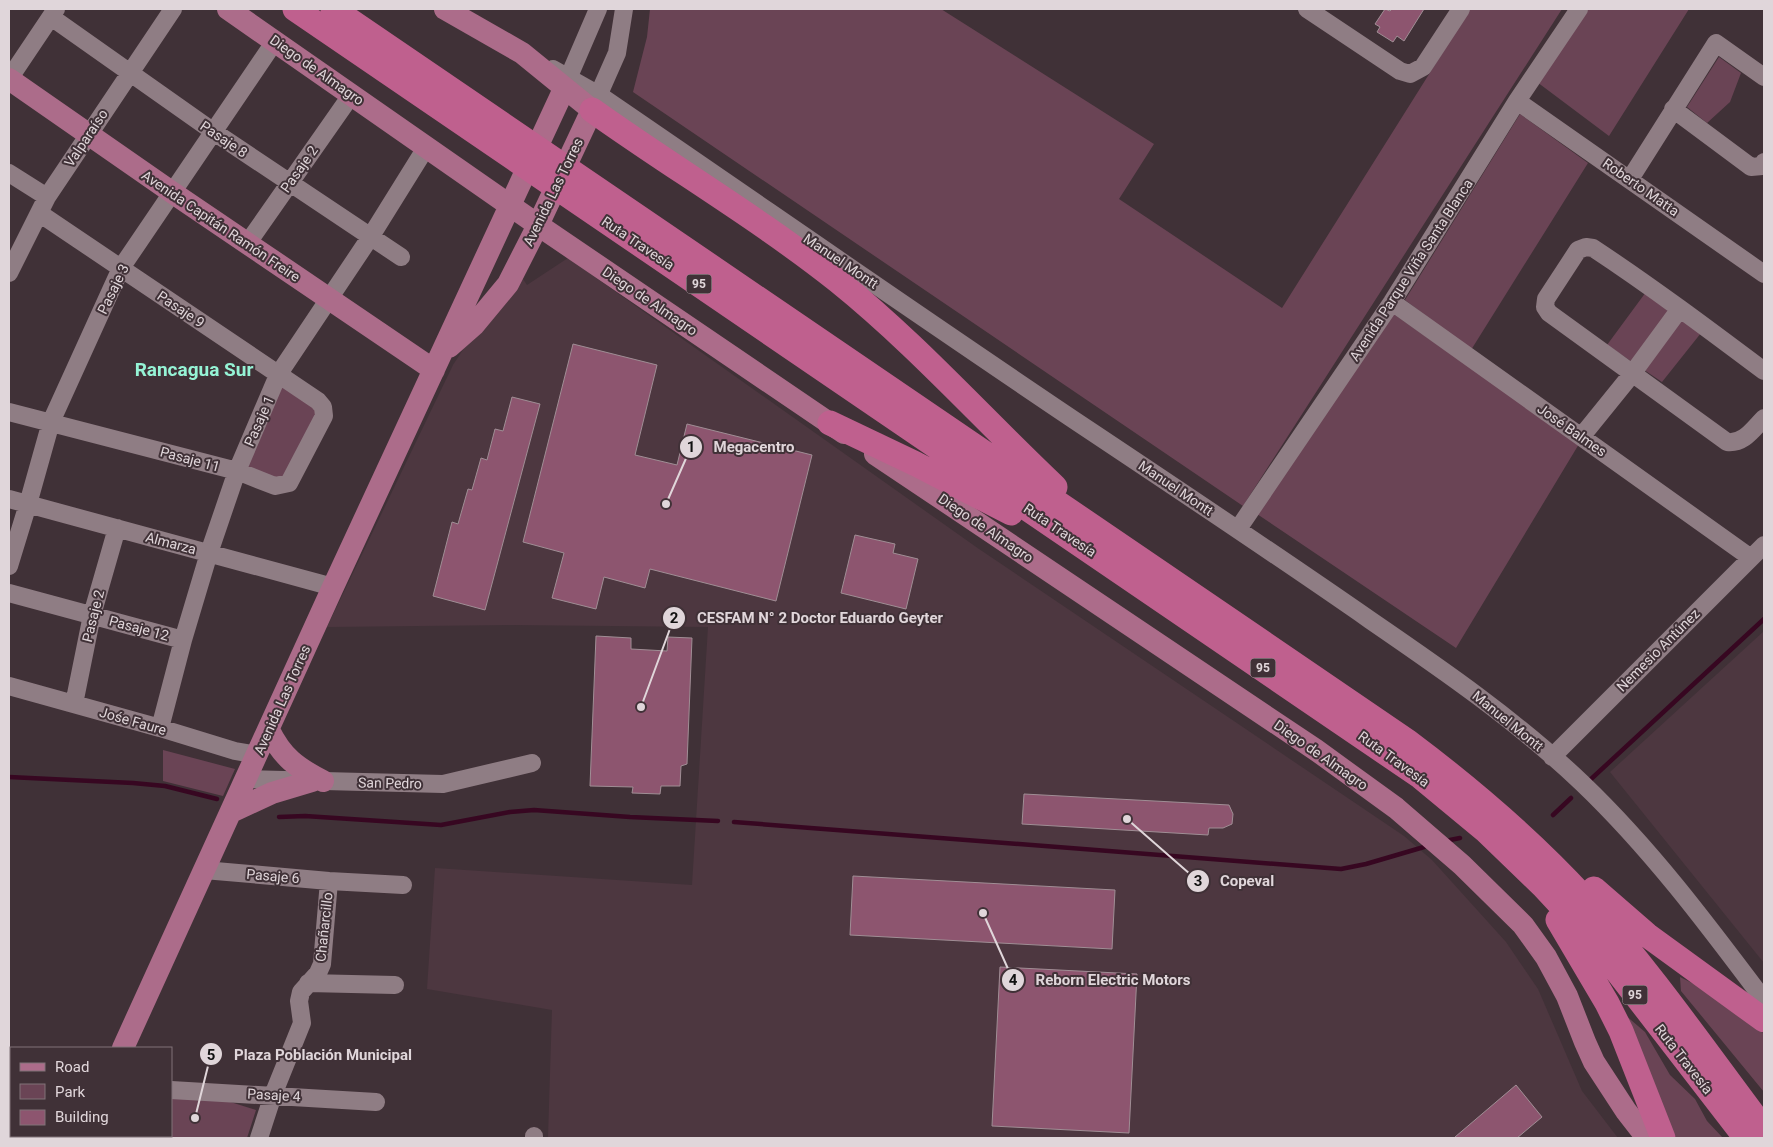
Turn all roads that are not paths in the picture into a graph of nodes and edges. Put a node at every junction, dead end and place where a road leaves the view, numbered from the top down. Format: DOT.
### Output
graph roads {
  1 [pos="173,9"];
  2 [pos="228,9"];
  3 [pos="295,9"];
  4 [pos="333,9"];
  5 [pos="445,9"];
  6 [pos="598,9"];
  7 [pos="624,9"];
  8 [pos="1307,9"];
  9 [pos="1461,9"];
  10 [pos="1579,9"];
  11 [pos="54,13"];
  12 [pos="275,41"];
  13 [pos="130,74"];
  14 [pos="1764,77"];
  15 [pos="9,79"];
  16 [pos="566,83"];
  17 [pos="352,94"];
  18 [pos="1517,101"];
  19 [pos="596,103"];
  20 [pos="1673,109"];
  21 [pos="214,132"];
  22 [pos="89,134"];
  23 [pos="427,146"];
  24 [pos="1764,162"];
  25 [pos="9,173"];
  26 [pos="1630,179"];
  27 [pos="290,183"];
  28 [pos="172,193"];
  29 [pos="512,198"];
  30 [pos="43,205"];
  31 [pos="541,218"];
  32 [pos="371,236"];
  33 [pos="247,244"];
  34 [pos="401,256"];
  35 [pos="121,268"];
  36 [pos="9,272"];
  37 [pos="1764,273"];
  38 [pos="328,299"];
  39 [pos="1392,302"];
  40 [pos="1679,310"];
  41 [pos="438,361"];
  42 [pos="1764,371"];
  43 [pos="1632,374"];
  44 [pos="278,375"];
  45 [pos="323,407"];
  46 [pos="9,412"];
  47 [pos="1764,418"];
  48 [pos="51,422"];
  49 [pos="830,423"];
  50 [pos="1581,437"];
  51 [pos="237,471"];
  52 [pos="9,499"];
  53 [pos="28,504"];
  54 [pos="117,528"];
  55 [pos="1238,529"];
  56 [pos="1764,545"];
  57 [pos="1107,549"];
  58 [pos="210,553"];
  59 [pos="1751,558"];
  60 [pos="9,566"];
  61 [pos="333,587"];
  62 [pos="9,593"];
  63 [pos="92,615"];
  64 [pos="183,640"];
  65 [pos="9,686"];
  66 [pos="74,704"];
  67 [pos="160,728"];
  68 [pos="269,730"];
  69 [pos="258,754"];
  70 [pos="1552,757"];
  71 [pos="532,763"];
  72 [pos="246,779"];
  73 [pos="318,781"];
  74 [pos="231,812"];
  75 [pos="1521,849"];
  76 [pos="204,870"];
  77 [pos="329,881"];
  78 [pos="402,885"];
  79 [pos="308,983"];
  80 [pos="395,985"];
  81 [pos="1764,1000"];
  82 [pos="1764,1020"];
  83 [pos="123,1047"];
  84 [pos="172,1090"];
  85 [pos="273,1095"];
  86 [pos="376,1102"];
  87 [pos="1764,1129"];
  88 [pos="259,1138"];
  89 [pos="1647,1138"];
  90 [pos="1662,1138"];
  91 [pos="1746,1138"];
  1 -- 13 [label="street, Valparaíso"];
  2 -- 12 [label="main road, Diego de Almagro"];
  3 -- 57 [label="highway, Ruta Travesía / 95"];
  4 -- 57 [label="highway, Ruta Travesía / 95"];
  5 -- 16 [label="main road, Manuel Montt"];
  6 -- 16 [label="street, Avenida Las Torres"];
  7 -- 19 [label="street, Avenida Las Torres"];
  8 -- 9 [label="street"];
  10 -- 18 [label="street, Avenida Parque Viña Santa Blanca"];
  11 -- 13 [label="street, Pasaje 8"];
  11 -- 15 [label="street"];
  12 -- 17 [label="main road, Diego de Almagro"];
  12 -- 21 [label="street, Pasaje 3"];
  13 -- 21 [label="street, Pasaje 8"];
  13 -- 22 [label="street, Valparaíso"];
  14 -- 20 [label="street"];
  15 -- 22 [label="main road, Avenida Capitán Ramón Freire"];
  16 -- 19 [label="main road, Manuel Montt"];
  16 -- 29 [label="main road, Avenida Las Torres"];
  17 -- 23 [label="main road, Diego de Almagro"];
  17 -- 27 [label="street, Pasaje 2"];
  18 -- 26 [label="street, Roberto Matta"];
  18 -- 39 [label="street, Avenida Parque Viña Santa Blanca"];
  19 -- 31 [label="main road, Avenida Las Torres"];
  19 -- 55 [label="street, Manuel Montt"];
  19 -- 57 [label="highway"];
  20 -- 24 [label="street"];
  20 -- 26 [label="street"];
  21 -- 27 [label="street, Pasaje 8"];
  21 -- 28 [label="street, Pasaje 3"];
  22 -- 28 [label="main road, Avenida Capitán Ramón Freire"];
  22 -- 30 [label="street, Valparaíso"];
  23 -- 29 [label="main road, Diego de Almagro"];
  23 -- 32 [label="street, Pasaje 1"];
  25 -- 30 [label="street, Pasaje 9"];
  26 -- 37 [label="street, Roberto Matta"];
  27 -- 32 [label="street, Pasaje 8"];
  27 -- 33 [label="street, Pasaje 2"];
  28 -- 33 [label="main road, Avenida Capitán Ramón Freire"];
  28 -- 35 [label="street, Pasaje 3"];
  29 -- 31 [label="main road, Diego de Almagro"];
  29 -- 41 [label="main road, Avenida Las Torres"];
  30 -- 35 [label="street, Pasaje 9"];
  30 -- 36 [label="street, Valparaíso"];
  31 -- 41 [label="main road, Avenida Las Torres"];
  31 -- 49 [label="main road, Diego de Almagro"];
  32 -- 34 [label="street, Pasaje 8"];
  32 -- 38 [label="street, Pasaje 1"];
  33 -- 38 [label="main road, Avenida Capitán Ramón Freire"];
  35 -- 44 [label="street, Pasaje 9"];
  35 -- 48 [label="street, Pasaje 3"];
  38 -- 41 [label="main road, Avenida Capitán Ramón Freire"];
  38 -- 44 [label="street, Pasaje 1"];
  39 -- 50 [label="street, José Balmes"];
  39 -- 55 [label="street, Avenida Parque Viña Santa Blanca"];
  40 -- 42 [label="street"];
  40 -- 43 [label="street"];
  40 -- 43 [label="street"];
  41 -- 61 [label="main road, Avenida Las Torres"];
  43 -- 47 [label="street"];
  43 -- 50 [label="street"];
  44 -- 45 [label="street, Pasaje 9"];
  44 -- 51 [label="street, Pasaje 1"];
  45 -- 51 [label="street, Pasaje 11"];
  46 -- 48 [label="street, Pasaje 11"];
  48 -- 51 [label="street, Pasaje 11"];
  48 -- 53 [label="street, Pasaje 3"];
  49 -- 57 [label="highway"];
  49 -- 89 [label="main road, Diego de Almagro"];
  50 -- 59 [label="street, José Balmes"];
  51 -- 58 [label="street, Pasaje 1"];
  52 -- 53 [label="street, Almarza"];
  53 -- 54 [label="street, Almarza"];
  53 -- 60 [label="street, Pasaje 3"];
  54 -- 58 [label="street, Almarza"];
  54 -- 63 [label="street, Pasaje 2"];
  55 -- 70 [label="street, Manuel Montt"];
  56 -- 59 [label="street, Nemesio Antúnez"];
  57 -- 75 [label="highway, Ruta Travesía / 95"];
  58 -- 61 [label="street, Almarza"];
  58 -- 64 [label="street, Pasaje 1"];
  59 -- 70 [label="street, Nemesio Antúnez"];
  61 -- 68 [label="main road, Avenida Las Torres"];
  62 -- 63 [label="street, Pasaje 12"];
  63 -- 64 [label="street, Pasaje 12"];
  63 -- 66 [label="street, Pasaje 2"];
  64 -- 67 [label="street, Pasaje 1"];
  65 -- 66 [label="street, Jośe Faure"];
  66 -- 67 [label="street, Jośe Faure"];
  67 -- 69 [label="street, Jośe Faure"];
  68 -- 69 [label="main road, Avenida Las Torres"];
  68 -- 73 [label="main road"];
  69 -- 72 [label="main road, Avenida Las Torres"];
  70 -- 81 [label="street, Manuel Montt"];
  71 -- 73 [label="street, San Pedro"];
  72 -- 73 [label="street, San Pedro"];
  72 -- 74 [label="main road, Avenida Las Torres"];
  73 -- 74 [label="main road"];
  74 -- 76 [label="main road, Avenida Las Torres"];
  75 -- 82 [label="highway"];
  75 -- 87 [label="highway, Ruta Travesía / 95"];
  75 -- 90 [label="highway"];
  75 -- 91 [label="highway, Ruta Travesía / 95"];
  76 -- 77 [label="street, Pasaje 6"];
  76 -- 83 [label="main road, Avenida Las Torres"];
  77 -- 78 [label="street, Pasaje 6"];
  77 -- 79 [label="street, Chañarcillo"];
  79 -- 80 [label="street"];
  79 -- 85 [label="street, Chañarcillo"];
  84 -- 85 [label="street, Pasaje 4"];
  85 -- 86 [label="street, Pasaje 4"];
  85 -- 88 [label="street, Chañarcillo"];
}
